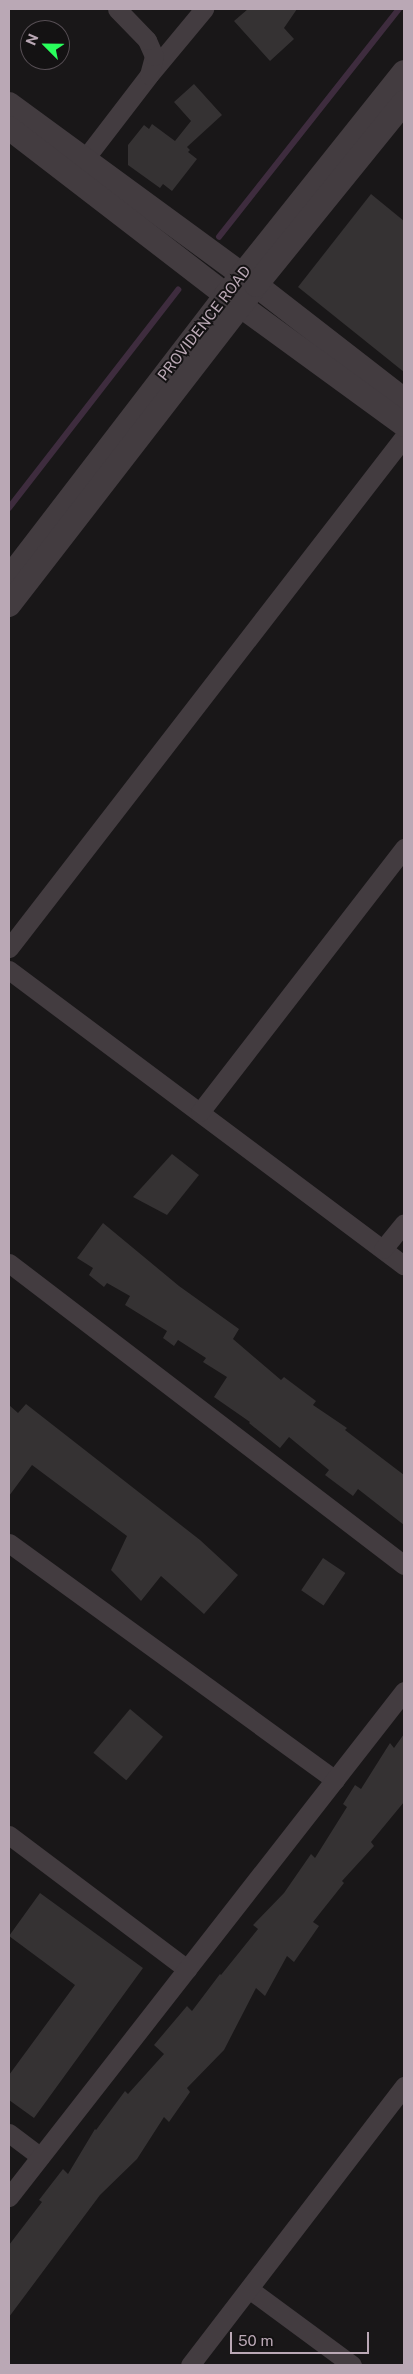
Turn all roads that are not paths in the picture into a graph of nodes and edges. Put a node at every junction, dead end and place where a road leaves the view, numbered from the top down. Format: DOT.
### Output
graph roads {
  1 [pos="117,9"];
  2 [pos="204,9"];
  3 [pos="404,72"];
  4 [pos="149,74"];
  5 [pos="404,102"];
  6 [pos="9,104"];
  7 [pos="9,128"];
  8 [pos="78,168"];
  9 [pos="248,280"];
  10 [pos="233,300"];
  11 [pos="404,400"];
  12 [pos="404,425"];
  13 [pos="404,437"];
  14 [pos="9,578"];
  15 [pos="9,605"];
  16 [pos="404,848"];
  17 [pos="9,948"];
  18 [pos="9,970"];
  19 [pos="200,1112"];
  20 [pos="404,1223"];
  21 [pos="383,1249"];
  22 [pos="9,1263"];
  23 [pos="404,1265"];
  24 [pos="9,1543"];
  25 [pos="404,1566"];
  26 [pos="404,1691"];
  27 [pos="335,1780"];
  28 [pos="9,1835"];
  29 [pos="187,1969"];
  30 [pos="404,2086"];
  31 [pos="9,2133"];
  32 [pos="40,2156"];
  33 [pos="9,2197"];
  34 [pos="249,2289"];
  35 [pos="190,2365"];
  36 [pos="352,2365"];
  1 -- 4 [label="street"];
  2 -- 4 [label="street"];
  3 -- 9 [label="street, PROVIDENCE ROAD"];
  4 -- 8 [label="street"];
  5 -- 9 [label="street, PROVIDENCE ROAD"];
  6 -- 8 [label="street"];
  7 -- 8 [label="street"];
  8 -- 9 [label="street"];
  8 -- 10 [label="street"];
  9 -- 10 [label="street, PROVIDENCE ROAD"];
  9 -- 11 [label="street"];
  10 -- 12 [label="street"];
  10 -- 14 [label="street, PROVIDENCE ROAD"];
  10 -- 15 [label="street, PROVIDENCE ROAD"];
  13 -- 17 [label="street"];
  16 -- 19 [label="street"];
  18 -- 19 [label="street"];
  19 -- 21 [label="street"];
  20 -- 21 [label="street"];
  21 -- 23 [label="street"];
  22 -- 25 [label="street"];
  24 -- 27 [label="street"];
  26 -- 27 [label="street"];
  27 -- 29 [label="street"];
  28 -- 29 [label="street"];
  29 -- 32 [label="street"];
  30 -- 34 [label="street"];
  31 -- 32 [label="street"];
  32 -- 33 [label="street"];
  34 -- 35 [label="street"];
  34 -- 36 [label="street"];
}
